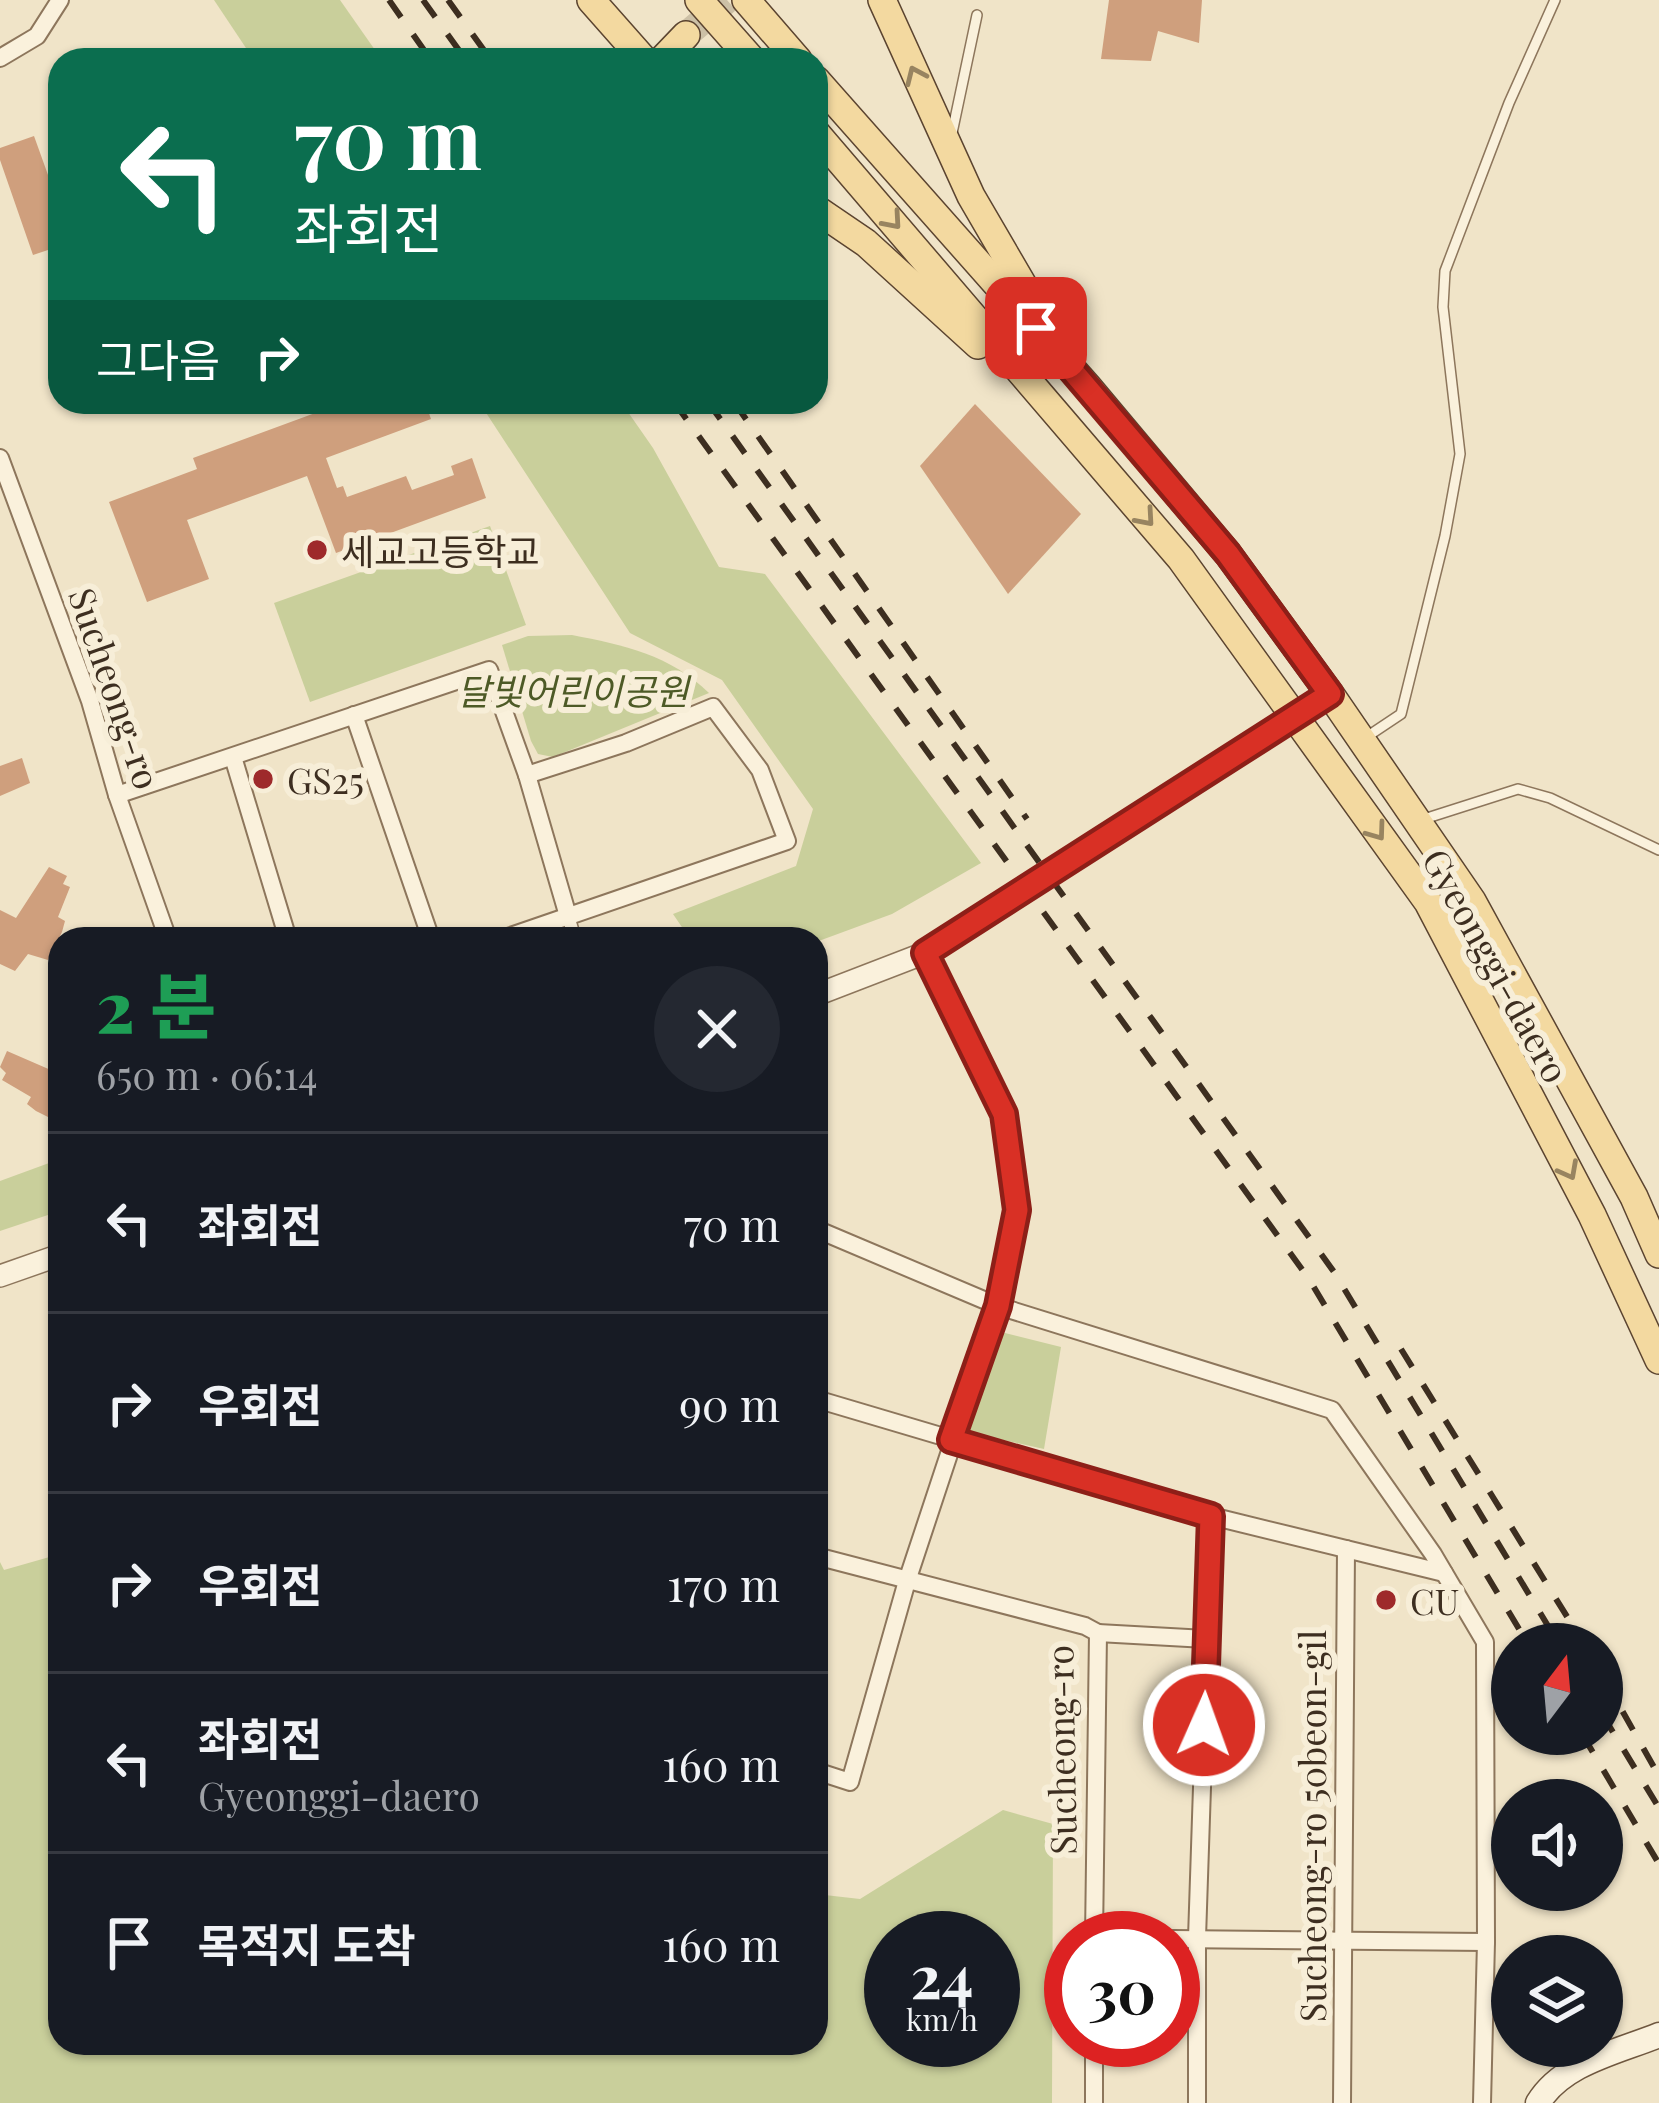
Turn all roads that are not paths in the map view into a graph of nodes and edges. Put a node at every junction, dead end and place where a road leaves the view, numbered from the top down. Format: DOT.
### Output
graph roads {
  1 [pos="60,0"];
  2 [pos="591,0"];
  3 [pos="699,0"];
  4 [pos="746,0"];
  5 [pos="882,0"];
  6 [pos="1555,0"];
  7 [pos="976,15"];
  8 [pos="686,35"];
  9 [pos="633,48"];
  10 [pos="674,48"];
  11 [pos="741,48"];
  12 [pos="788,48"];
  13 [pos="0,58"];
  14 [pos="828,94"];
  15 [pos="828,147"];
  16 [pos="950,150"];
  17 [pos="828,217"];
  18 [pos="1068,364"];
  19 [pos="1034,389"];
  20 [pos="0,458"];
  21 [pos="1330,694"];
  22 [pos="354,715"];
  23 [pos="1293,717"];
  24 [pos="1363,740"];
  25 [pos="233,758"];
  26 [pos="527,775"];
  27 [pos="117,795"];
  28 [pos="1418,821"];
  29 [pos="1659,850"];
  30 [pos="568,916"];
  31 [pos="164,927"];
  32 [pos="284,927"];
  33 [pos="427,927"];
  34 [pos="536,927"];
  35 [pos="571,927"];
  36 [pos="925,953"];
  37 [pos="828,989"];
  38 [pos="828,1234"];
  39 [pos="1659,1254"];
  40 [pos="48,1259"];
  41 [pos="0,1276"];
  42 [pos="998,1306"];
  43 [pos="1659,1360"];
  44 [pos="828,1403"];
  45 [pos="951,1440"];
  46 [pos="1211,1516"];
  47 [pos="1346,1549"];
  48 [pos="828,1559"];
  49 [pos="1444,1573"];
  50 [pos="907,1581"];
  51 [pos="1098,1634"];
  52 [pos="1206,1639"];
  53 [pos="828,1775"];
  54 [pos="1094,1911"];
  55 [pos="1198,1911"];
  56 [pos="1200,1938"];
  57 [pos="1344,1940"];
  58 [pos="1486,1942"];
  59 [pos="1659,2035"];
  60 [pos="1094,2067"];
  61 [pos="1197,2067"];
  62 [pos="1094,2103"];
  63 [pos="1197,2103"];
  64 [pos="1342,2103"];
  65 [pos="1482,2103"];
  66 [pos="1538,2103"];
  1 -- 13 [label="street"];
  2 -- 9 [label="main road"];
  3 -- 11 [label="main road"];
  4 -- 12 [label="main road"];
  16 -- 5 [label="main road, one-way"];
  6 -- 24 [label="lane"];
  7 -- 16 [label="lane"];
  8 -- 10 [label="main road"];
  14 -- 18 [label="main road, Gyeonggi-daero"];
  15 -- 19 [label="main road, Gyeonggi-daero, one-way"];
  16 -- 18 [label="main road"];
  17 -- 19 [label="main road"];
  18 -- 21 [label="main road, Gyeonggi-daero"];
  19 -- 23 [label="main road, Gyeonggi-daero, one-way"];
  20 -- 27 [label="street, Sucheong-ro"];
  21 -- 23 [label="street"];
  21 -- 24 [label="main road, Gyeonggi-daero"];
  22 -- 25 [label="street"];
  22 -- 26 [label="street"];
  22 -- 33 [label="street"];
  23 -- 36 [label="street"];
  23 -- 43 [label="main road, Gyeonggi-daero, one-way"];
  24 -- 28 [label="main road, Gyeonggi-daero"];
  25 -- 27 [label="street"];
  25 -- 32 [label="street"];
  26 -- 30 [label="street"];
  26 -- 30 [label="street"];
  27 -- 31 [label="street, Sucheong-ro"];
  28 -- 29 [label="lane"];
  28 -- 39 [label="main road, Gyeonggi-daero"];
  30 -- 34 [label="street"];
  30 -- 35 [label="street"];
  36 -- 37 [label="street"];
  36 -- 42 [label="street"];
  38 -- 42 [label="street"];
  40 -- 41 [label="street"];
  42 -- 45 [label="street"];
  42 -- 49 [label="street"];
  44 -- 45 [label="street"];
  45 -- 46 [label="street"];
  45 -- 50 [label="street"];
  46 -- 47 [label="street"];
  46 -- 52 [label="street"];
  47 -- 49 [label="street"];
  47 -- 57 [label="street, Sucheong-ro 50beon-gil"];
  48 -- 50 [label="street, Sucheong-ro"];
  49 -- 58 [label="street"];
  50 -- 51 [label="street, Sucheong-ro"];
  50 -- 53 [label="street"];
  51 -- 52 [label="street"];
  51 -- 54 [label="street, Sucheong-ro"];
  52 -- 55 [label="street"];
  56 -- 57 [label="street"];
  57 -- 58 [label="street"];
  57 -- 64 [label="street, Sucheong-ro 50beon-gil"];
  58 -- 65 [label="street"];
  59 -- 66 [label="main road"];
  60 -- 62 [label="street"];
  61 -- 63 [label="street"];
}
